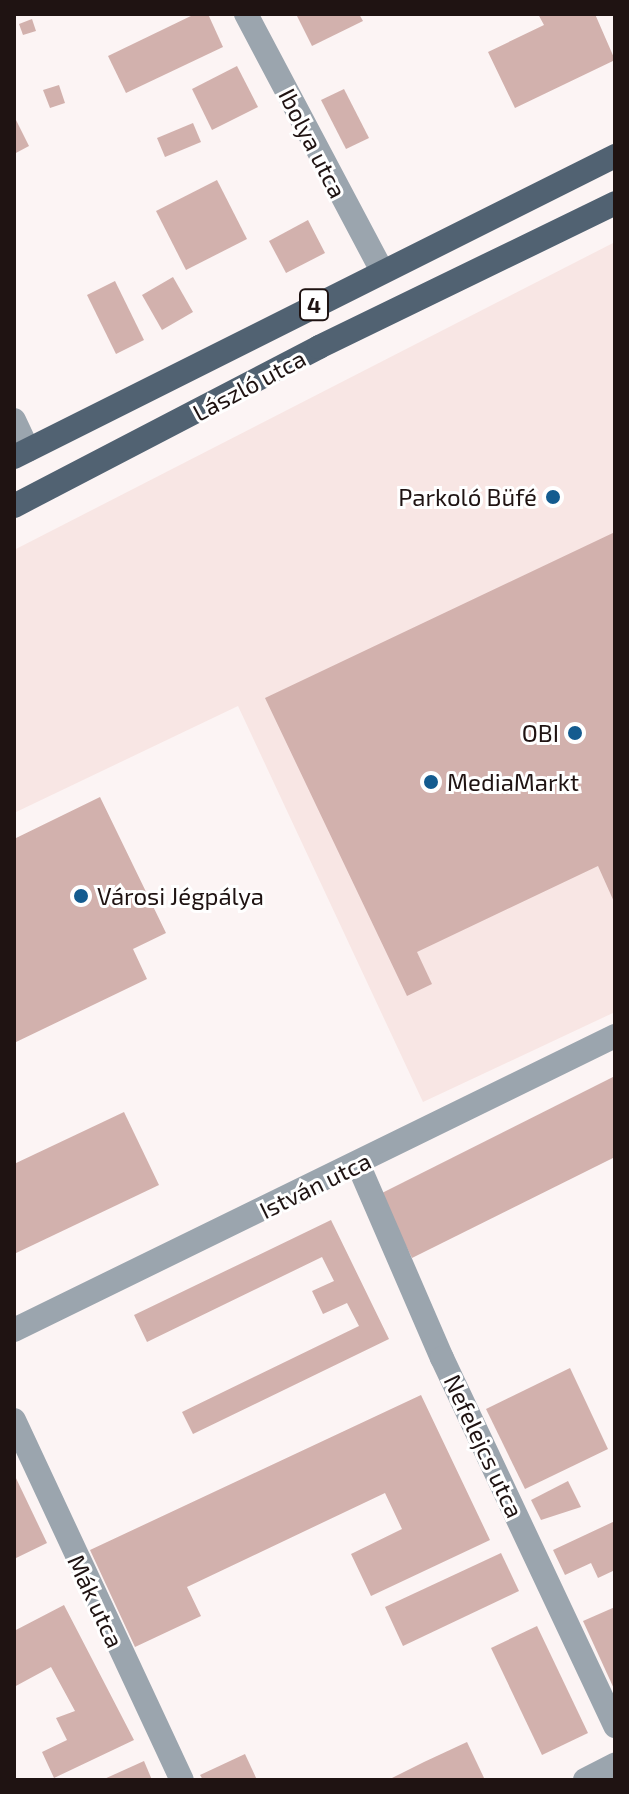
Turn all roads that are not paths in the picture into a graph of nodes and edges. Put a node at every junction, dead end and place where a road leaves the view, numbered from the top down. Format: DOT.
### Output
graph roads {
  1 [pos="246,14"];
  2 [pos="615,156"];
  3 [pos="615,203"];
  4 [pos="382,271"];
  5 [pos="14,420"];
  6 [pos="21,453"];
  7 [pos="14,506"];
  8 [pos="615,1036"];
  9 [pos="358,1164"];
  10 [pos="14,1330"];
  11 [pos="14,1420"];
  12 [pos="615,1726"];
  13 [pos="615,1765"];
  14 [pos="182,1780"];
  15 [pos="585,1780"];
  1 -- 4 [label="street, Ibolya utca"];
  2 -- 4 [label="main road, László utca / 4"];
  3 -- 7 [label="main road, László utca / 4"];
  4 -- 6 [label="main road, László utca / 4"];
  5 -- 6 [label="street"];
  8 -- 9 [label="street, István utca"];
  9 -- 10 [label="street, István utca"];
  9 -- 12 [label="street, Nefelejcs utca"];
  11 -- 14 [label="street, Mák utca"];
  13 -- 15 [label="street"];
}
